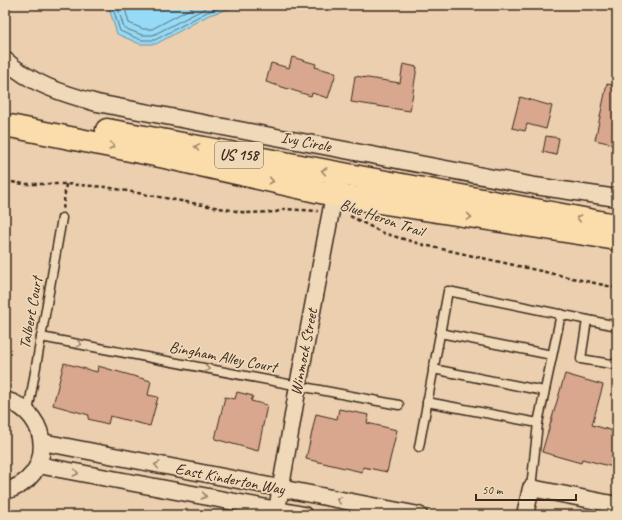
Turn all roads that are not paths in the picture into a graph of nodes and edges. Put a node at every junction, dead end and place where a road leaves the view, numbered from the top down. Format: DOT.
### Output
graph roads {
  1 [pos="5,60"];
  2 [pos="5,114"];
  3 [pos="5,125"];
  4 [pos="473,198"];
  5 [pos="617,198"];
  6 [pos="332,204"];
  7 [pos="62,218"];
  8 [pos="617,225"];
  9 [pos="617,239"];
  10 [pos="561,314"];
  11 [pos="587,320"];
  12 [pos="617,326"];
  13 [pos="440,333"];
  14 [pos="41,337"];
  15 [pos="552,355"];
  16 [pos="617,366"];
  17 [pos="433,369"];
  18 [pos="298,386"];
  19 [pos="544,391"];
  20 [pos="5,400"];
  21 [pos="427,402"];
  22 [pos="399,405"];
  23 [pos="28,412"];
  24 [pos="538,423"];
  25 [pos="42,442"];
  26 [pos="419,447"];
  27 [pos="38,465"];
  28 [pos="280,488"];
  29 [pos="531,488"];
  30 [pos="5,491"];
  31 [pos="617,505"];
  32 [pos="277,510"];
  33 [pos="304,515"];
  34 [pos="419,515"];
  35 [pos="525,515"];
  1 -- 5 [label="street, Ivy Circle"];
  4 -- 2 [label="main road, US 158, one-way"];
  3 -- 6 [label="main road, US 158, one-way"];
  4 -- 6 [label="street"];
  8 -- 4 [label="main road, US 158, one-way"];
  6 -- 9 [label="main road, US 158, one-way"];
  6 -- 18 [label="street, Winmock Street"];
  7 -- 14 [label="lane, Talbert Court"];
  10 -- 11 [label="lane"];
  10 -- 13 [label="lane"];
  10 -- 15 [label="lane"];
  11 -- 12 [label="lane"];
  11 -- 16 [label="lane"];
  13 -- 15 [label="lane"];
  13 -- 17 [label="lane"];
  14 -- 18 [label="lane, Bingham Alley Court, one-way"];
  14 -- 23 [label="lane, Talbert Court"];
  15 -- 19 [label="lane"];
  17 -- 19 [label="lane"];
  17 -- 21 [label="lane"];
  18 -- 22 [label="lane, Bingham Alley Court"];
  18 -- 28 [label="street, Winmock Street"];
  19 -- 24 [label="lane"];
  20 -- 23 [label="street"];
  21 -- 24 [label="lane"];
  21 -- 26 [label="lane"];
  23 -- 25 [label="street"];
  24 -- 29 [label="lane"];
  25 -- 27 [label="street"];
  28 -- 25 [label="street, East Kinderton Way, one-way"];
  27 -- 30 [label="street"];
  27 -- 32 [label="street, East Kinderton Way, one-way"];
  28 -- 32 [label="street, Winmock Street"];
  34 -- 28 [label="street, East Kinderton Way, one-way"];
  29 -- 31 [label="street"];
  29 -- 35 [label="street"];
  32 -- 33 [label="street, East Kinderton Way"];
}
